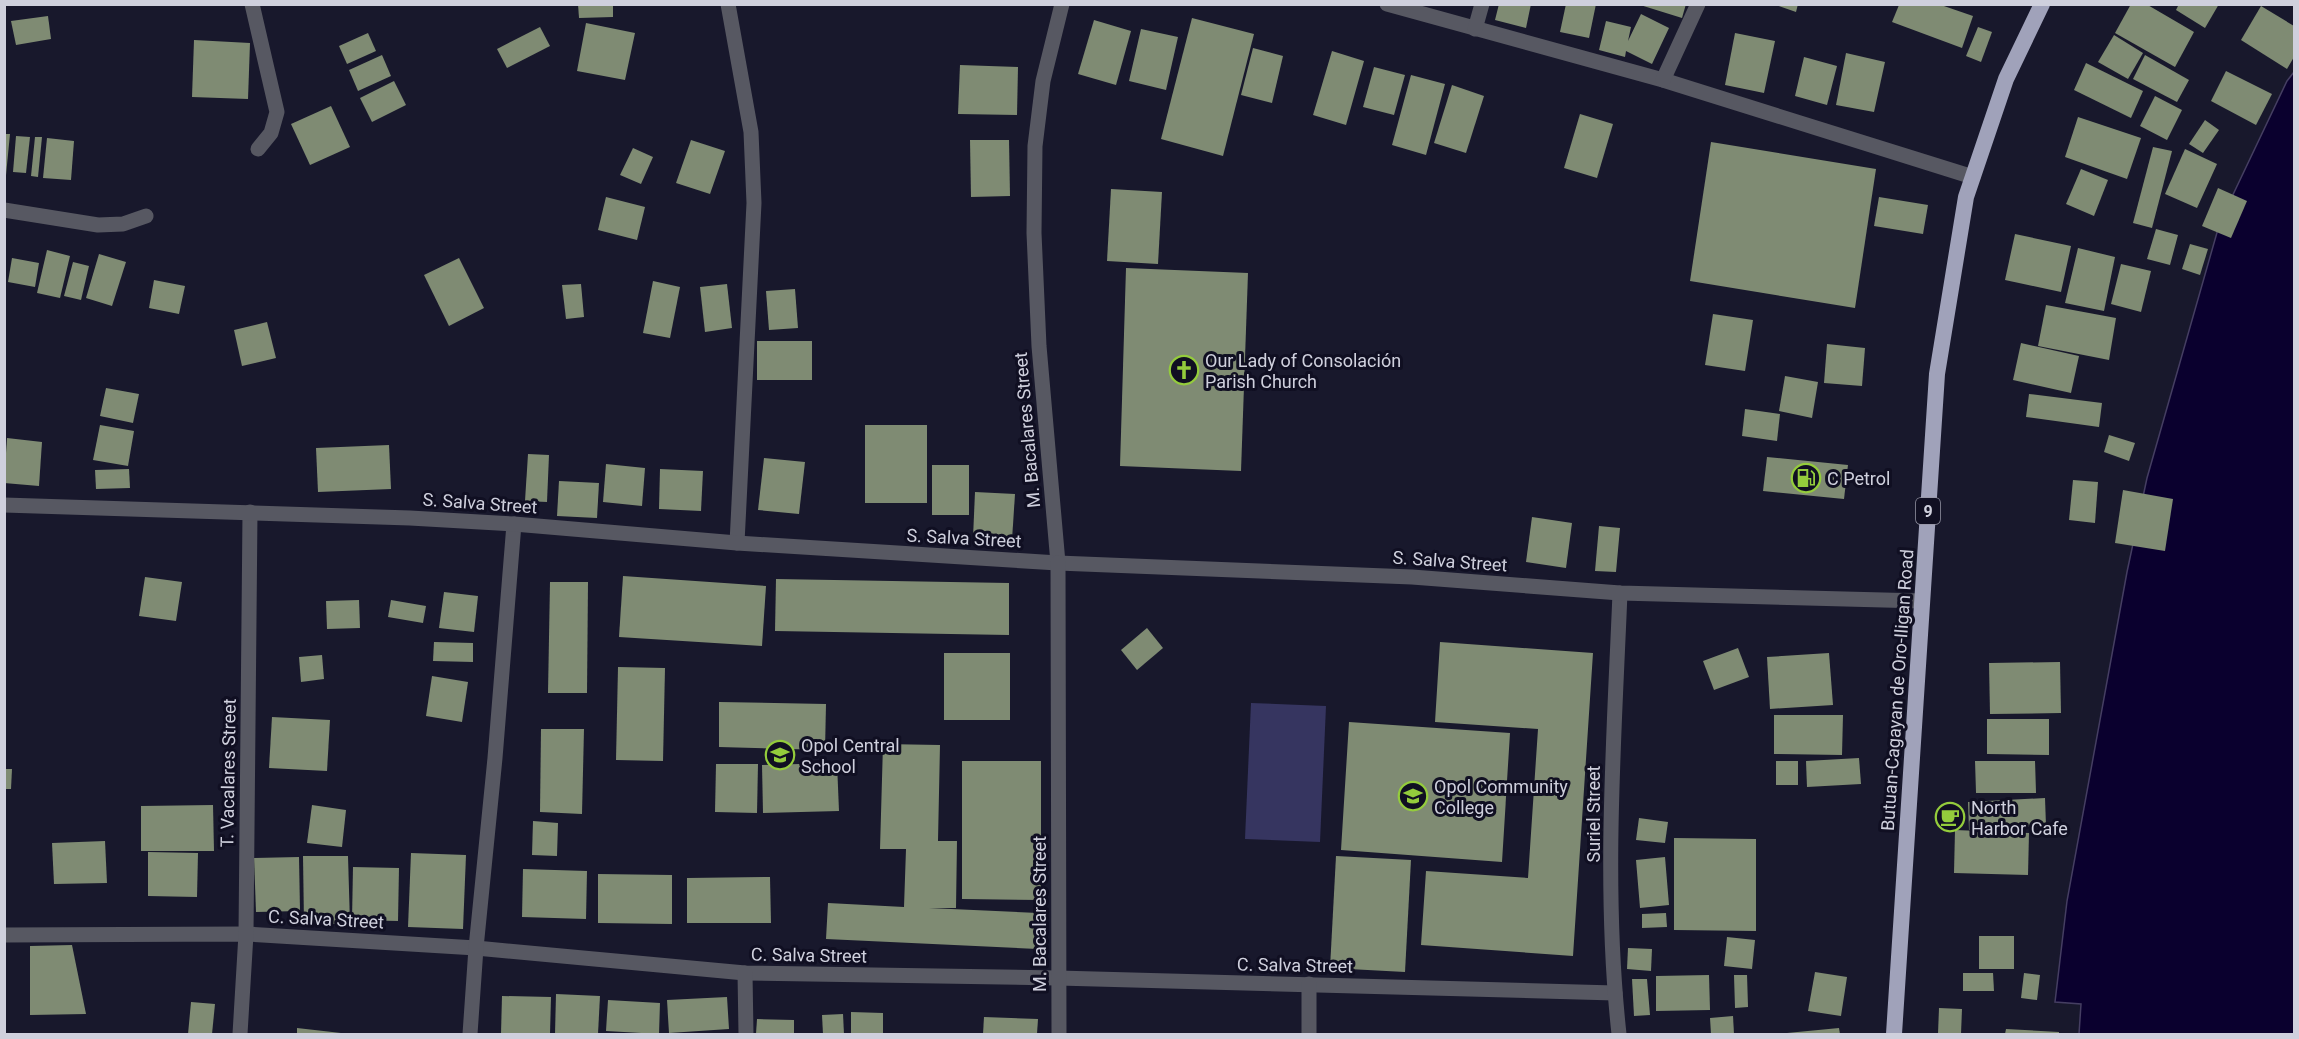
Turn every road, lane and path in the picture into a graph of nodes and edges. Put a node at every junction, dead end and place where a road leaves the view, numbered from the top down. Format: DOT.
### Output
graph roads {
  1 [pos="252,4"];
  2 [pos="728,4"];
  3 [pos="1062,4"];
  4 [pos="1387,4"];
  5 [pos="1482,4"];
  6 [pos="1698,4"];
  7 [pos="2042,4"];
  8 [pos="1475,29"];
  9 [pos="1663,80"];
  10 [pos="258,149"];
  11 [pos="1973,177"];
  12 [pos="4,210"];
  13 [pos="146,216"];
  14 [pos="4,505"];
  15 [pos="250,512"];
  16 [pos="514,524"];
  17 [pos="737,543"];
  18 [pos="1058,563"];
  19 [pos="1620,593"];
  20 [pos="1922,601"];
  21 [pos="246,934"];
  22 [pos="4,935"];
  23 [pos="476,948"];
  24 [pos="745,973"];
  25 [pos="1058,978"];
  26 [pos="1309,984"];
  27 [pos="1615,993"];
  28 [pos="240,1035"];
  29 [pos="470,1035"];
  30 [pos="746,1035"];
  31 [pos="1059,1035"];
  32 [pos="1309,1035"];
  33 [pos="1619,1035"];
  34 [pos="1894,1035"];
  1 -- 10 [label="street"];
  2 -- 17 [label="street"];
  3 -- 18 [label="street, M. Bacalares Street"];
  4 -- 8 [label="street"];
  5 -- 8 [label="street"];
  6 -- 9 [label="street"];
  7 -- 11 [label="highway, Butuan-Cagayan de Oro-Iligan Road / 9"];
  8 -- 9 [label="street"];
  9 -- 11 [label="street"];
  11 -- 20 [label="highway, Butuan-Cagayan de Oro-Iligan Road / 9"];
  12 -- 13 [label="street"];
  14 -- 15 [label="street, S. Salva Street"];
  15 -- 16 [label="street, S. Salva Street"];
  15 -- 21 [label="street, T. Vacalares Street"];
  16 -- 17 [label="street, S. Salva Street"];
  16 -- 23 [label="street"];
  17 -- 18 [label="street, S. Salva Street"];
  18 -- 19 [label="street, S. Salva Street"];
  18 -- 25 [label="street, M. Bacalares Street"];
  19 -- 20 [label="street, S. Salva Street"];
  19 -- 27 [label="street, Suriel Street"];
  20 -- 34 [label="highway, Butuan-Cagayan de Oro-Iligan Road / 9"];
  21 -- 22 [label="street, C. Salva Street"];
  21 -- 23 [label="street, C. Salva Street"];
  21 -- 28 [label="street, T. Vacalares Street"];
  23 -- 24 [label="street, C. Salva Street"];
  23 -- 29 [label="street"];
  24 -- 25 [label="street, C. Salva Street"];
  24 -- 30 [label="street"];
  25 -- 26 [label="street, C. Salva Street"];
  25 -- 31 [label="street, M. Bacalares Street"];
  26 -- 27 [label="street, C. Salva Street"];
  26 -- 32 [label="street"];
  27 -- 33 [label="street, Suriel Street"];
}
